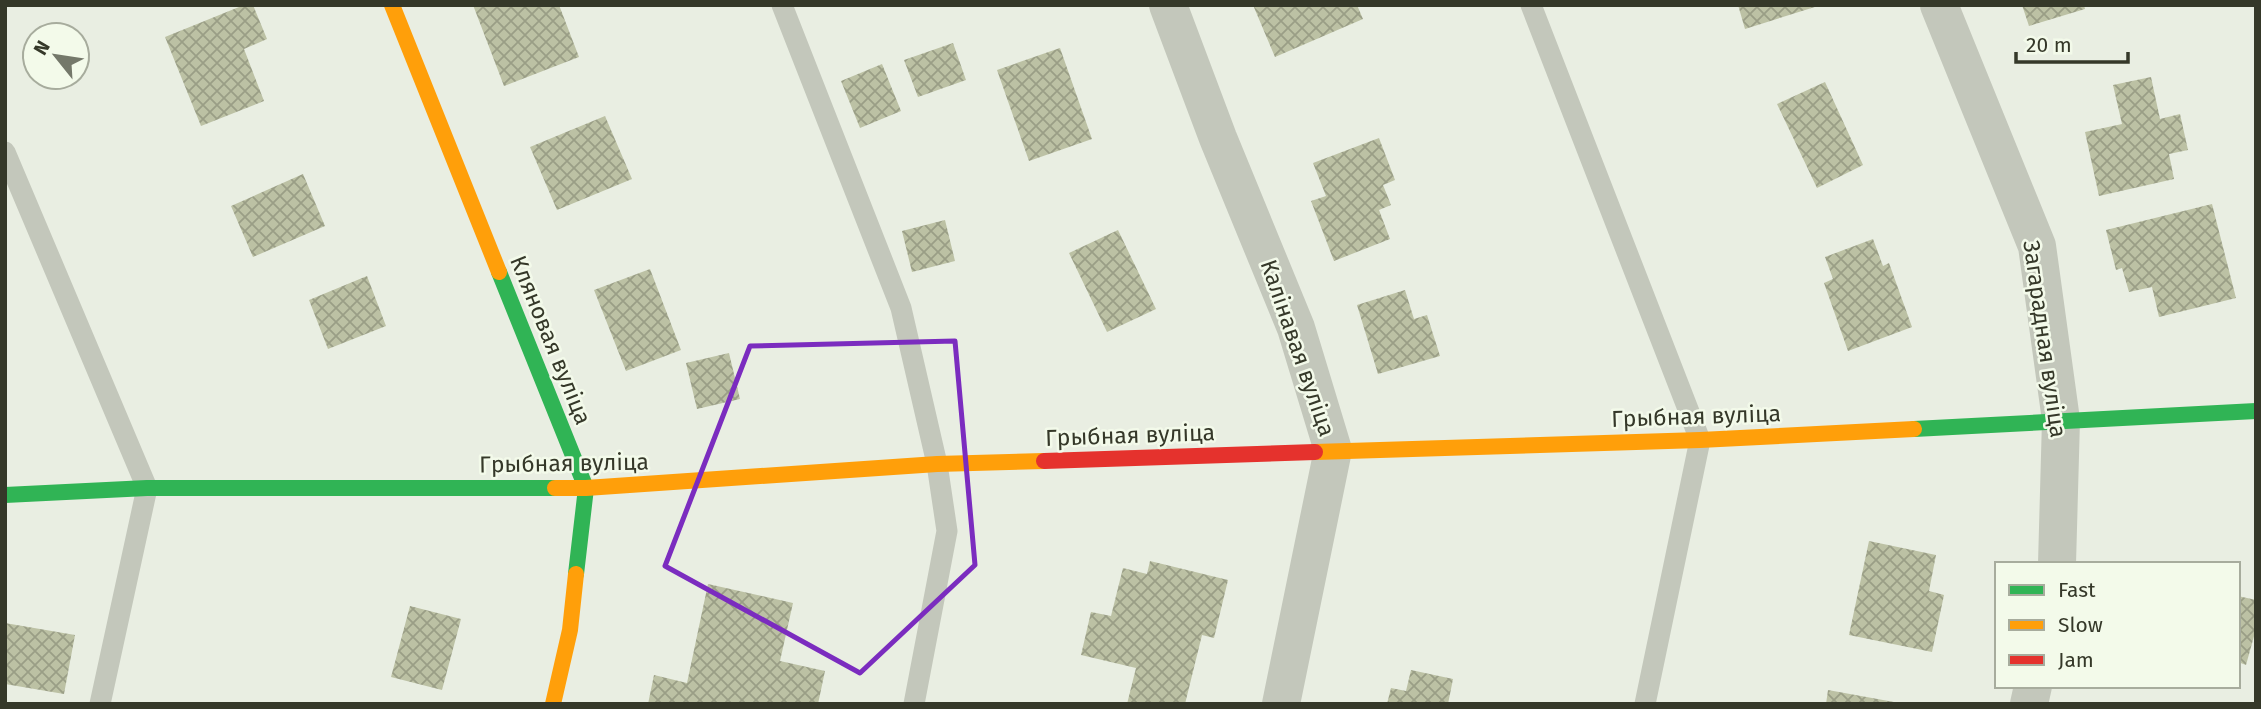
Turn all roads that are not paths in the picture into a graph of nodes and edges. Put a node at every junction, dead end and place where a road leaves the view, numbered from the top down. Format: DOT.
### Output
graph roads {
  1 [pos="392,5"];
  2 [pos="782,5"];
  3 [pos="1168,5"];
  4 [pos="1531,5"];
  5 [pos="1939,5"];
  6 [pos="5,152"];
  7 [pos="2256,411"];
  8 [pos="2061,420"];
  9 [pos="1700,440"];
  10 [pos="1333,450"];
  11 [pos="937,464"];
  12 [pos="147,488"];
  13 [pos="586,488"];
  14 [pos="5,495"];
  15 [pos="2057,562"];
  16 [pos="100,704"];
  17 [pos="553,704"];
  18 [pos="914,704"];
  19 [pos="1281,704"];
  20 [pos="1644,704"];
  1 -- 13 [label="street, Кляновая вуліца"];
  2 -- 11 [label="lane"];
  3 -- 10 [label="street, Калінавая вуліца"];
  4 -- 9 [label="lane"];
  5 -- 8 [label="street, Загарадная вуліца"];
  6 -- 12 [label="lane"];
  7 -- 8 [label="street, Грыбная вуліца"];
  8 -- 9 [label="street, Грыбная вуліца"];
  8 -- 15 [label="street, Загарадная вуліца"];
  9 -- 10 [label="street, Грыбная вуліца"];
  9 -- 20 [label="lane"];
  10 -- 11 [label="street, Грыбная вуліца"];
  10 -- 19 [label="street, Калінавая вуліца"];
  11 -- 13 [label="street, Грыбная вуліца"];
  11 -- 18 [label="lane"];
  12 -- 13 [label="street, Грыбная вуліца"];
  12 -- 14 [label="street, Грыбная вуліца"];
  12 -- 16 [label="lane"];
  13 -- 17 [label="street, Кляновая вуліца"];
}
